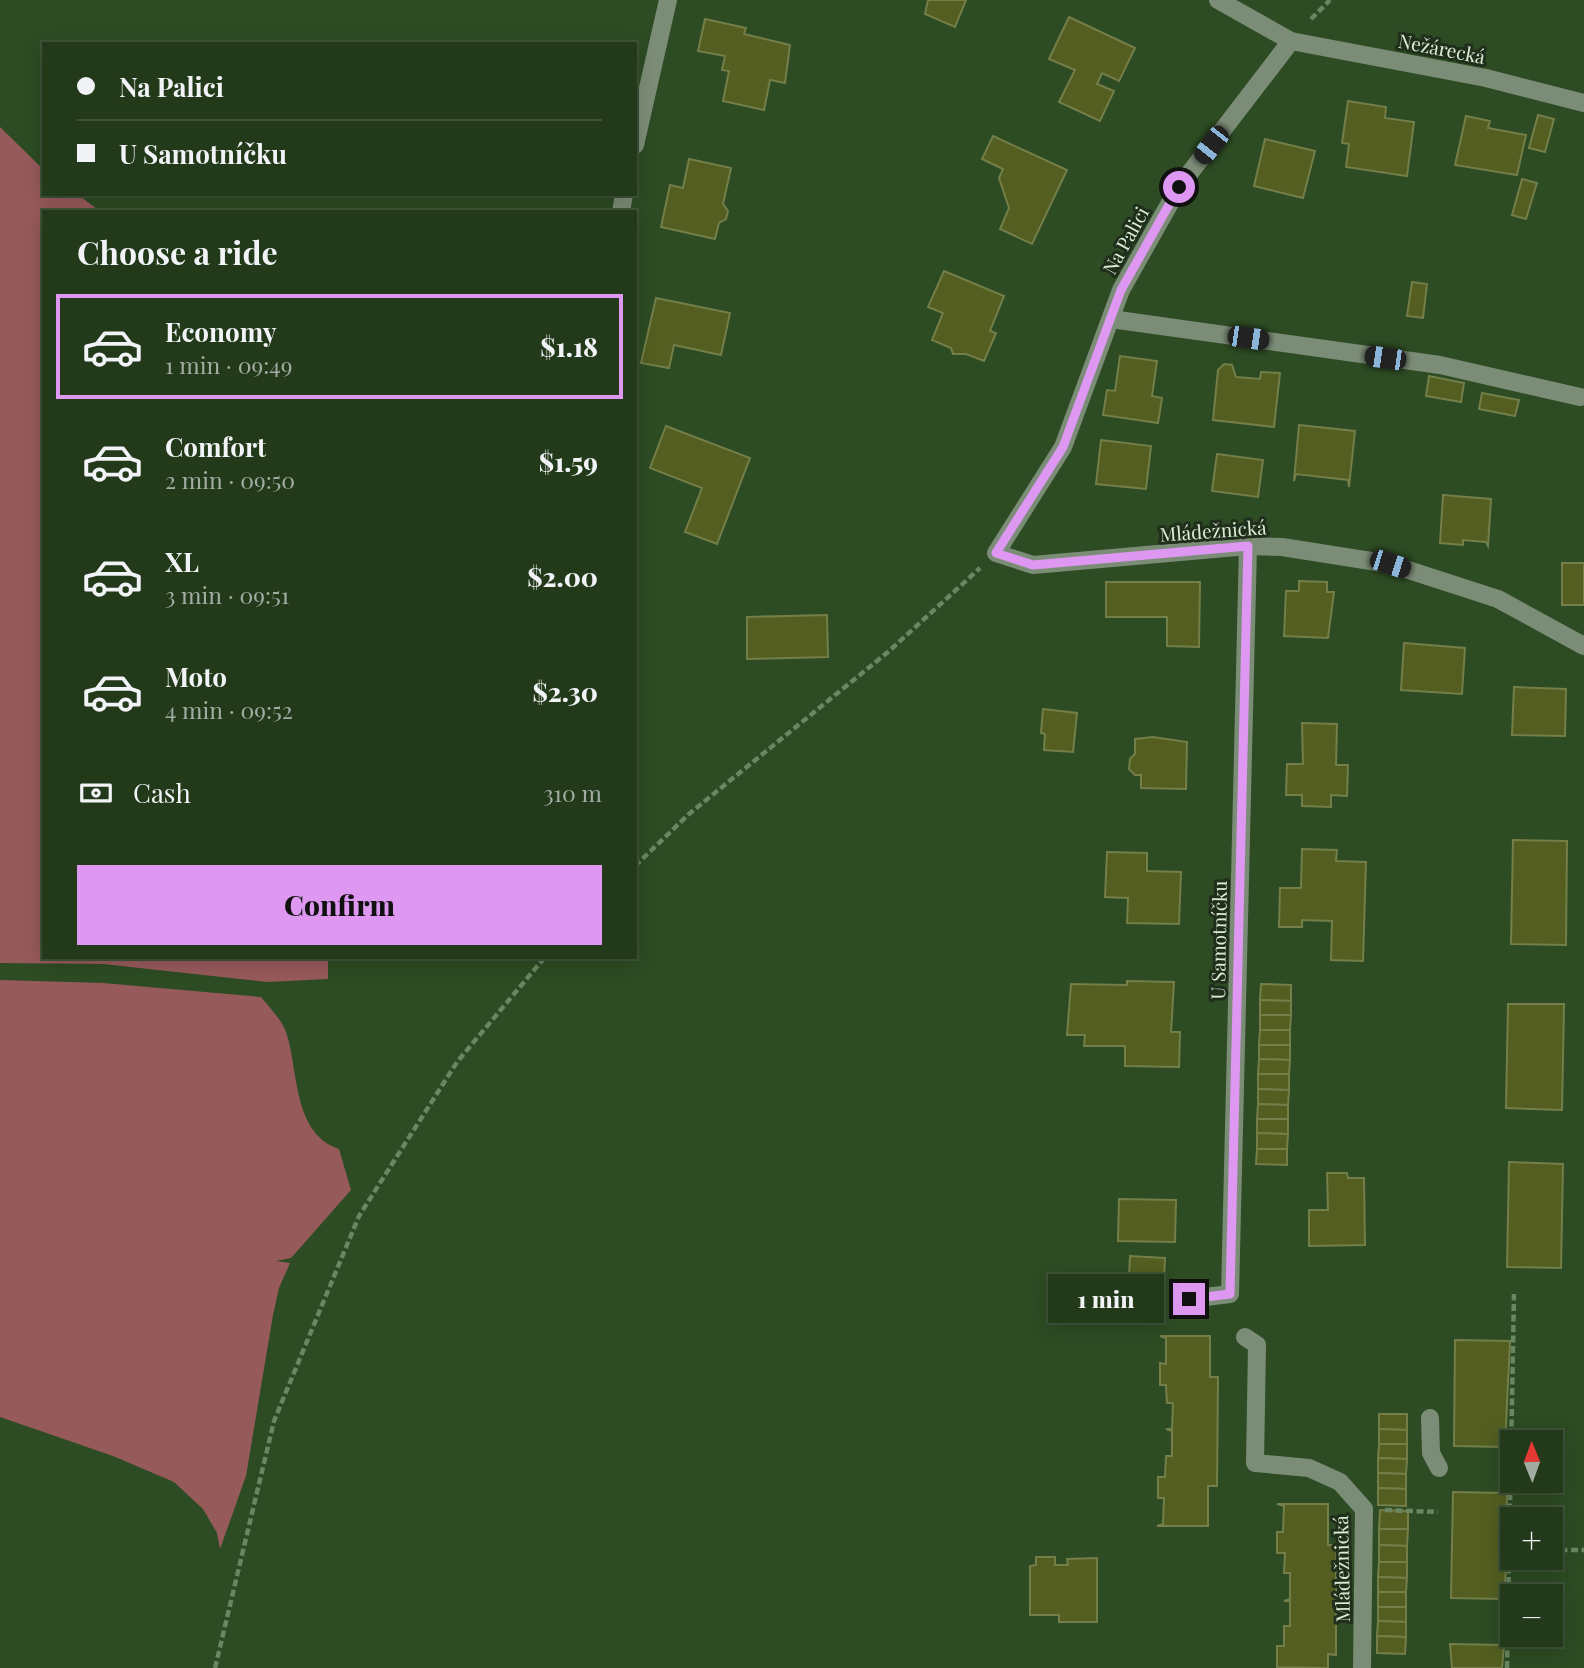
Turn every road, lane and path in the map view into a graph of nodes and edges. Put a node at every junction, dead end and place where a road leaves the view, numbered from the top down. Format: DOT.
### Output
graph roads {
  1 [pos="667,0"];
  2 [pos="1218,0"];
  3 [pos="1291,41"];
  4 [pos="1584,103"];
  5 [pos="637,136"];
  6 [pos="1111,319"];
  7 [pos="1580,397"];
  8 [pos="1248,546"];
  9 [pos="996,553"];
  10 [pos="1584,646"];
  11 [pos="637,864"];
  12 [pos="543,959"];
  13 [pos="1514,1294"];
  14 [pos="1189,1299"];
  15 [pos="1245,1337"];
  16 [pos="1430,1418"];
  17 [pos="1438,1468"];
  18 [pos="1511,1507"];
  19 [pos="1364,1509"];
  20 [pos="1438,1512"];
  21 [pos="1563,1550"];
  22 [pos="1584,1550"];
  23 [pos="1509,1570"];
  24 [pos="215,1668"];
  25 [pos="1362,1668"];
  26 [pos="1507,1668"];
  1 -- 5 [label="street"];
  2 -- 3 [label="street"];
  3 -- 4 [label="street, Nežárecká"];
  3 -- 6 [label="street, Na Palici"];
  6 -- 7 [label="street"];
  6 -- 9 [label="street, Na Palici"];
  8 -- 9 [label="street, Mládežnická"];
  8 -- 10 [label="street, Mládežnická"];
  8 -- 14 [label="street, U Samotníčku"];
  9 -- 11 [label="path"];
  12 -- 24 [label="path"];
  13 -- 18 [label="path"];
  15 -- 19 [label="street, Mládežnická"];
  16 -- 17 [label="street"];
  19 -- 20 [label="path"];
  19 -- 25 [label="street, Mládežnická"];
  21 -- 22 [label="path"];
  23 -- 26 [label="path"];
}
